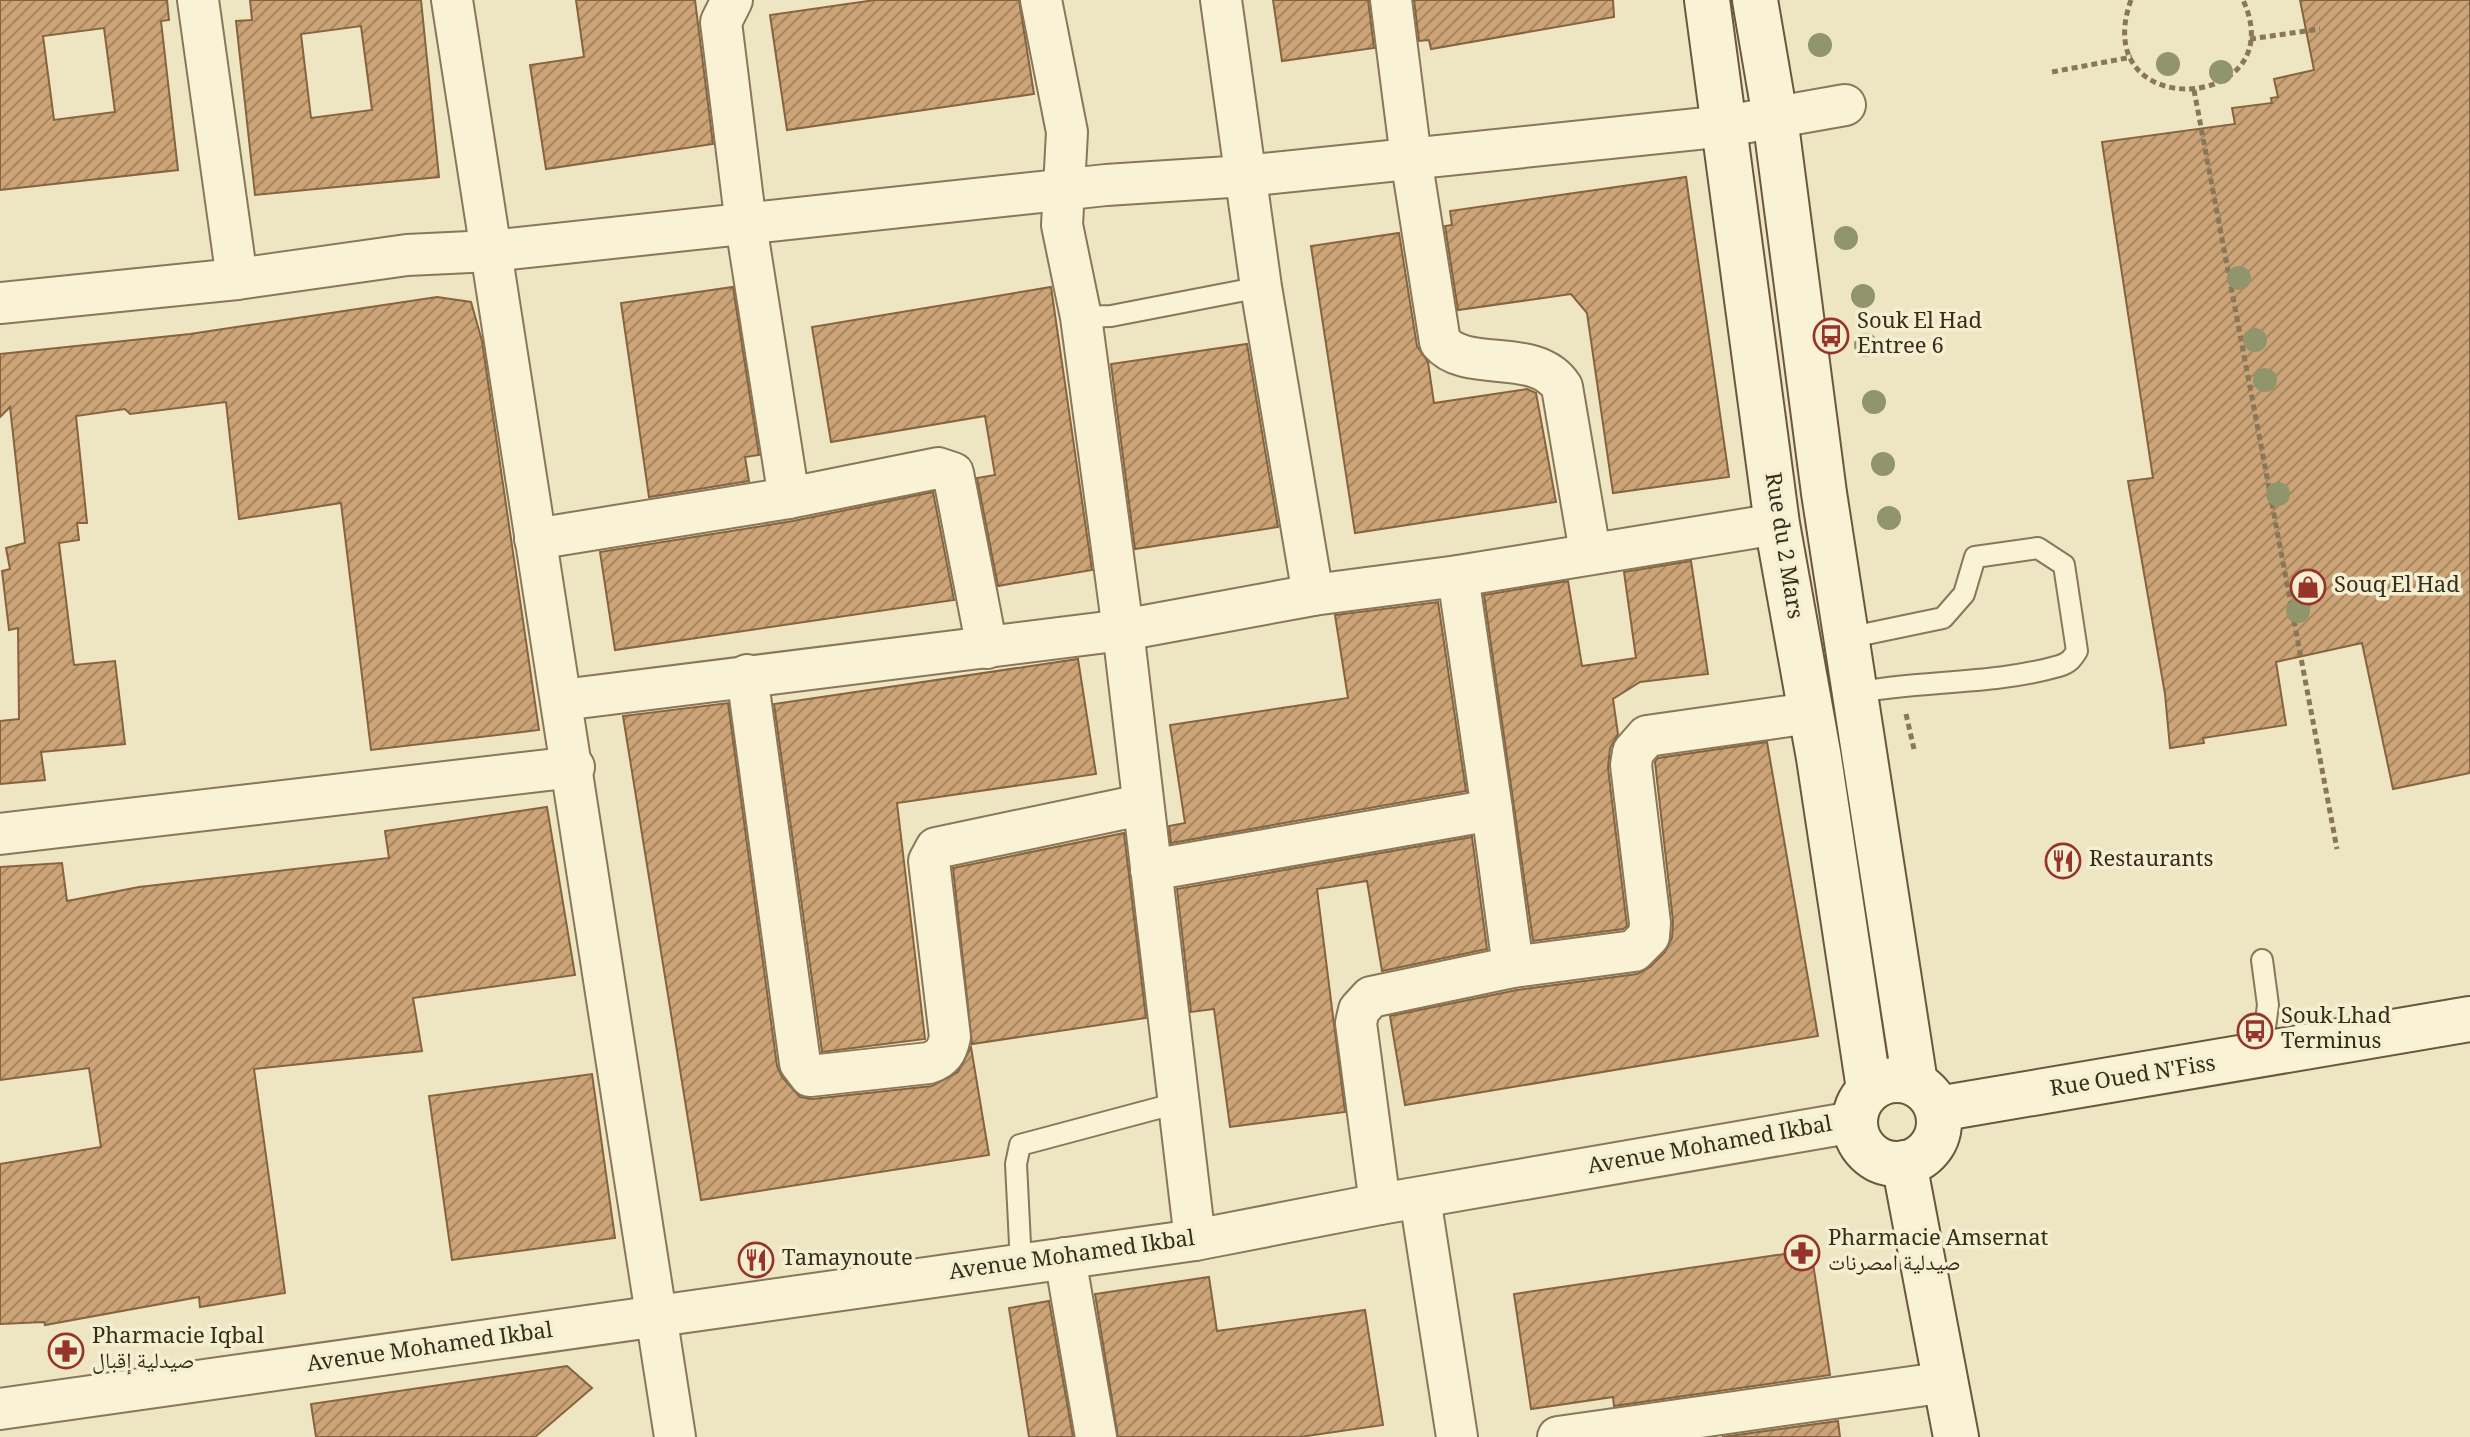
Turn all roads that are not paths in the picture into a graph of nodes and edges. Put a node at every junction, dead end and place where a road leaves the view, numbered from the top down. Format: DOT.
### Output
graph roads {
  1 [pos="198,0"];
  2 [pos="452,0"];
  3 [pos="732,0"];
  4 [pos="1041,0"];
  5 [pos="1221,0"];
  6 [pos="1391,0"];
  7 [pos="1707,0"];
  8 [pos="1755,0"];
  9 [pos="1845,105"];
  10 [pos="1775,117"];
  11 [pos="1726,126"];
  12 [pos="1411,158"];
  13 [pos="1245,176"];
  14 [pos="1062,190"];
  15 [pos="746,225"];
  16 [pos="491,251"];
  17 [pos="237,279"];
  18 [pos="1261,287"];
  19 [pos="0,303"];
  20 [pos="1081,317"];
  21 [pos="789,498"];
  22 [pos="1777,524"];
  23 [pos="535,539"];
  24 [pos="1590,552"];
  25 [pos="1458,576"];
  26 [pos="1313,595"];
  27 [pos="1123,630"];
  28 [pos="1847,638"];
  29 [pos="987,648"];
  30 [pos="747,675"];
  31 [pos="1854,693"];
  32 [pos="562,700"];
  33 [pos="1810,713"];
  34 [pos="574,767"];
  35 [pos="1141,805"];
  36 [pos="1492,810"];
  37 [pos="0,834"];
  38 [pos="1151,870"];
  39 [pos="2262,960"];
  40 [pos="1513,967"];
  41 [pos="2470,1019"];
  42 [pos="2261,1057"];
  43 [pos="1926,1096"];
  44 [pos="1181,1102"];
  45 [pos="1862,1106"];
  46 [pos="1904,1163"];
  47 [pos="1420,1198"];
  48 [pos="1380,1204"];
  49 [pos="1195,1240"];
  50 [pos="1065,1258"];
  51 [pos="1021,1264"];
  52 [pos="656,1313"];
  53 [pos="1947,1382"];
  54 [pos="0,1409"];
  55 [pos="675,1437"];
  56 [pos="1096,1437"];
  57 [pos="1457,1437"];
  58 [pos="1558,1437"];
  59 [pos="1956,1437"];
  1 -- 17 [label="street"];
  2 -- 16 [label="street"];
  3 -- 15 [label="street"];
  4 -- 14 [label="street"];
  5 -- 13 [label="street"];
  6 -- 12 [label="street"];
  7 -- 11 [label="street, Rue du 2 Mars"];
  8 -- 10 [label="street"];
  9 -- 10 [label="street"];
  10 -- 11 [label="street"];
  10 -- 28 [label="street"];
  11 -- 12 [label="street"];
  11 -- 22 [label="street, Rue du 2 Mars"];
  12 -- 13 [label="street"];
  12 -- 24 [label="street"];
  13 -- 14 [label="street"];
  13 -- 18 [label="street"];
  14 -- 15 [label="street"];
  14 -- 20 [label="street"];
  15 -- 16 [label="street"];
  15 -- 21 [label="street"];
  16 -- 17 [label="street"];
  16 -- 23 [label="street"];
  17 -- 19 [label="street"];
  18 -- 20 [label="lane"];
  18 -- 26 [label="street"];
  20 -- 27 [label="street"];
  21 -- 23 [label="street"];
  21 -- 29 [label="street"];
  22 -- 24 [label="street"];
  22 -- 33 [label="street, Rue du 2 Mars"];
  23 -- 32 [label="street"];
  24 -- 25 [label="street"];
  25 -- 26 [label="street"];
  25 -- 36 [label="street"];
  26 -- 27 [label="street"];
  27 -- 29 [label="street"];
  27 -- 35 [label="street"];
  28 -- 31 [label="street"];
  28 -- 31 [label="lane"];
  29 -- 30 [label="street"];
  30 -- 32 [label="street"];
  30 -- 35 [label="street"];
  31 -- 43 [label="street"];
  32 -- 34 [label="street"];
  33 -- 40 [label="street"];
  33 -- 45 [label="street, Rue du 2 Mars"];
  34 -- 37 [label="street"];
  34 -- 52 [label="street"];
  35 -- 38 [label="street"];
  36 -- 38 [label="street"];
  36 -- 40 [label="street"];
  38 -- 44 [label="street"];
  39 -- 42 [label="lane"];
  40 -- 48 [label="street"];
  41 -- 42 [label="street, Rue Oued N'Fiss"];
  42 -- 43 [label="street, Rue Oued N'Fiss"];
  43 -- 45 [label="street"];
  43 -- 46 [label="street"];
  44 -- 49 [label="street"];
  44 -- 51 [label="lane"];
  45 -- 46 [label="street"];
  45 -- 47 [label="street, Avenue Mohamed Ikbal"];
  46 -- 53 [label="street"];
  47 -- 48 [label="street, Avenue Mohamed Ikbal"];
  47 -- 57 [label="street"];
  48 -- 49 [label="street, Avenue Mohamed Ikbal"];
  49 -- 50 [label="street, Avenue Mohamed Ikbal"];
  50 -- 51 [label="street, Avenue Mohamed Ikbal"];
  50 -- 56 [label="street"];
  51 -- 52 [label="street, Avenue Mohamed Ikbal"];
  52 -- 54 [label="street, Avenue Mohamed Ikbal"];
  52 -- 55 [label="street"];
  53 -- 58 [label="street"];
  53 -- 59 [label="street"];
}
